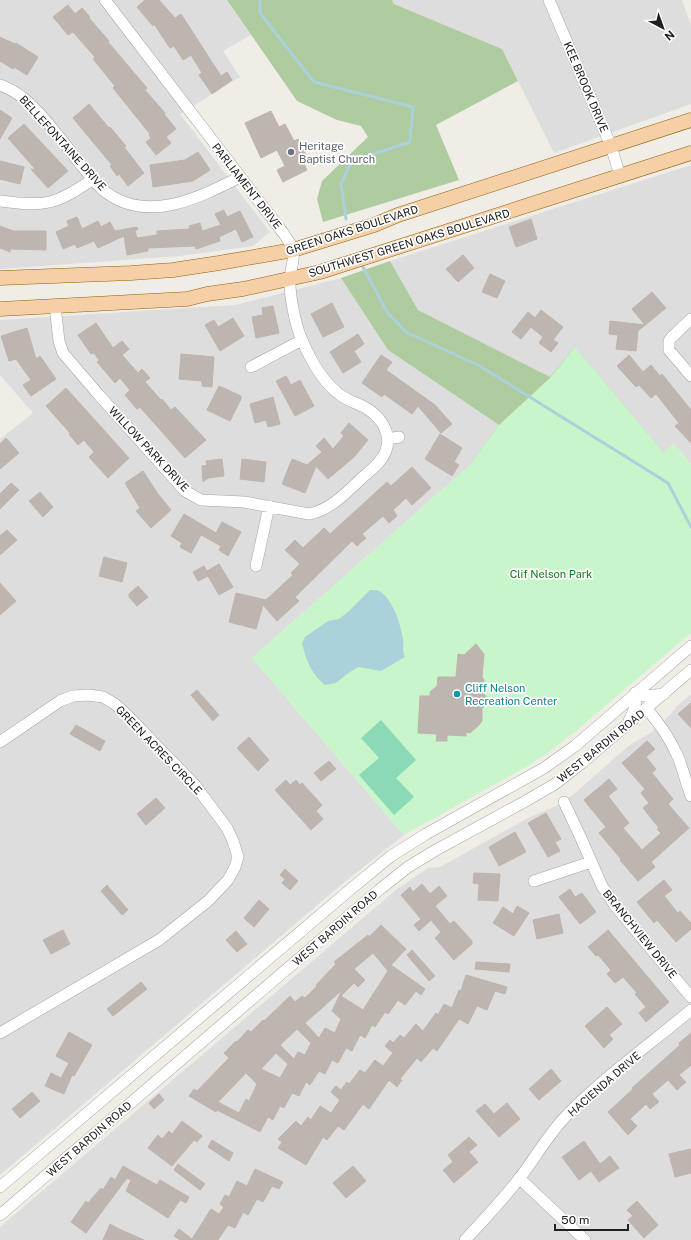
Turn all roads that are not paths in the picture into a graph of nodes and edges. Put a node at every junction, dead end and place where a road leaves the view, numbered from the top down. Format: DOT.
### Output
graph roads {
  1 [pos="105,0"];
  2 [pos="549,0"];
  3 [pos="0,85"];
  4 [pos="691,120"];
  5 [pos="611,146"];
  6 [pos="691,153"];
  7 [pos="620,176"];
  8 [pos="240,177"];
  9 [pos="93,180"];
  10 [pos="0,200"];
  11 [pos="293,250"];
  12 [pos="0,278"];
  13 [pos="290,278"];
  14 [pos="55,306"];
  15 [pos="0,309"];
  16 [pos="691,319"];
  17 [pos="302,340"];
  18 [pos="251,367"];
  19 [pos="691,376"];
  20 [pos="269,506"];
  21 [pos="256,566"];
  22 [pos="691,646"];
  23 [pos="691,670"];
  24 [pos="634,693"];
  25 [pos="664,694"];
  26 [pos="647,708"];
  27 [pos="627,725"];
  28 [pos="0,742"];
  29 [pos="691,796"];
  30 [pos="564,802"];
  31 [pos="426,834"];
  32 [pos="436,850"];
  33 [pos="590,862"];
  34 [pos="534,881"];
  35 [pos="691,997"];
  36 [pos="691,1010"];
  37 [pos="0,1033"];
  38 [pos="519,1178"];
  39 [pos="0,1187"];
  40 [pos="0,1215"];
  41 [pos="465,1240"];
  42 [pos="585,1240"];
  1 -- 8 [label="street, PARLIAMENT DRIVE"];
  2 -- 5 [label="street, KEE BROOK DRIVE"];
  3 -- 9 [label="street, BELLEFONTAINE DRIVE"];
  4 -- 5 [label="main road, GREEN OAKS BOULEVARD"];
  5 -- 7 [label="street, KEE BROOK DRIVE"];
  5 -- 11 [label="main road, GREEN OAKS BOULEVARD"];
  6 -- 7 [label="main road, SOUTHWEST GREEN OAKS BOULEVARD"];
  7 -- 13 [label="main road, SOUTHWEST GREEN OAKS BOULEVARD"];
  8 -- 9 [label="street, BELLEFONTAINE DRIVE"];
  8 -- 11 [label="street, PARLIAMENT DRIVE"];
  9 -- 10 [label="street"];
  11 -- 12 [label="main road, GREEN OAKS BOULEVARD"];
  11 -- 13 [label="street"];
  13 -- 14 [label="main road, SOUTHWEST GREEN OAKS BOULEVARD"];
  13 -- 17 [label="street"];
  14 -- 15 [label="main road, SOUTHWEST GREEN OAKS BOULEVARD"];
  14 -- 20 [label="street, WILLOW PARK DRIVE"];
  16 -- 19 [label="street"];
  17 -- 18 [label="street"];
  17 -- 20 [label="street, WILLOW PARK DRIVE"];
  20 -- 21 [label="street"];
  22 -- 24 [label="street, WEST BARDIN ROAD"];
  23 -- 25 [label="street, WEST BARDIN ROAD"];
  24 -- 25 [label="street"];
  24 -- 27 [label="street"];
  24 -- 31 [label="street, WEST BARDIN ROAD"];
  25 -- 26 [label="street, WEST BARDIN ROAD"];
  26 -- 27 [label="street, WEST BARDIN ROAD"];
  26 -- 29 [label="street"];
  27 -- 32 [label="street, WEST BARDIN ROAD"];
  28 -- 37 [label="street, GREEN ACRES CIRCLE"];
  30 -- 33 [label="street, BRANCHVIEW DRIVE"];
  31 -- 32 [label="street"];
  31 -- 39 [label="street, WEST BARDIN ROAD"];
  32 -- 40 [label="street, WEST BARDIN ROAD"];
  33 -- 34 [label="street"];
  33 -- 35 [label="street, BRANCHVIEW DRIVE"];
  36 -- 38 [label="street, HACIENDA DRIVE"];
  38 -- 41 [label="street, HACIENDA DRIVE"];
  38 -- 42 [label="street"];
}
